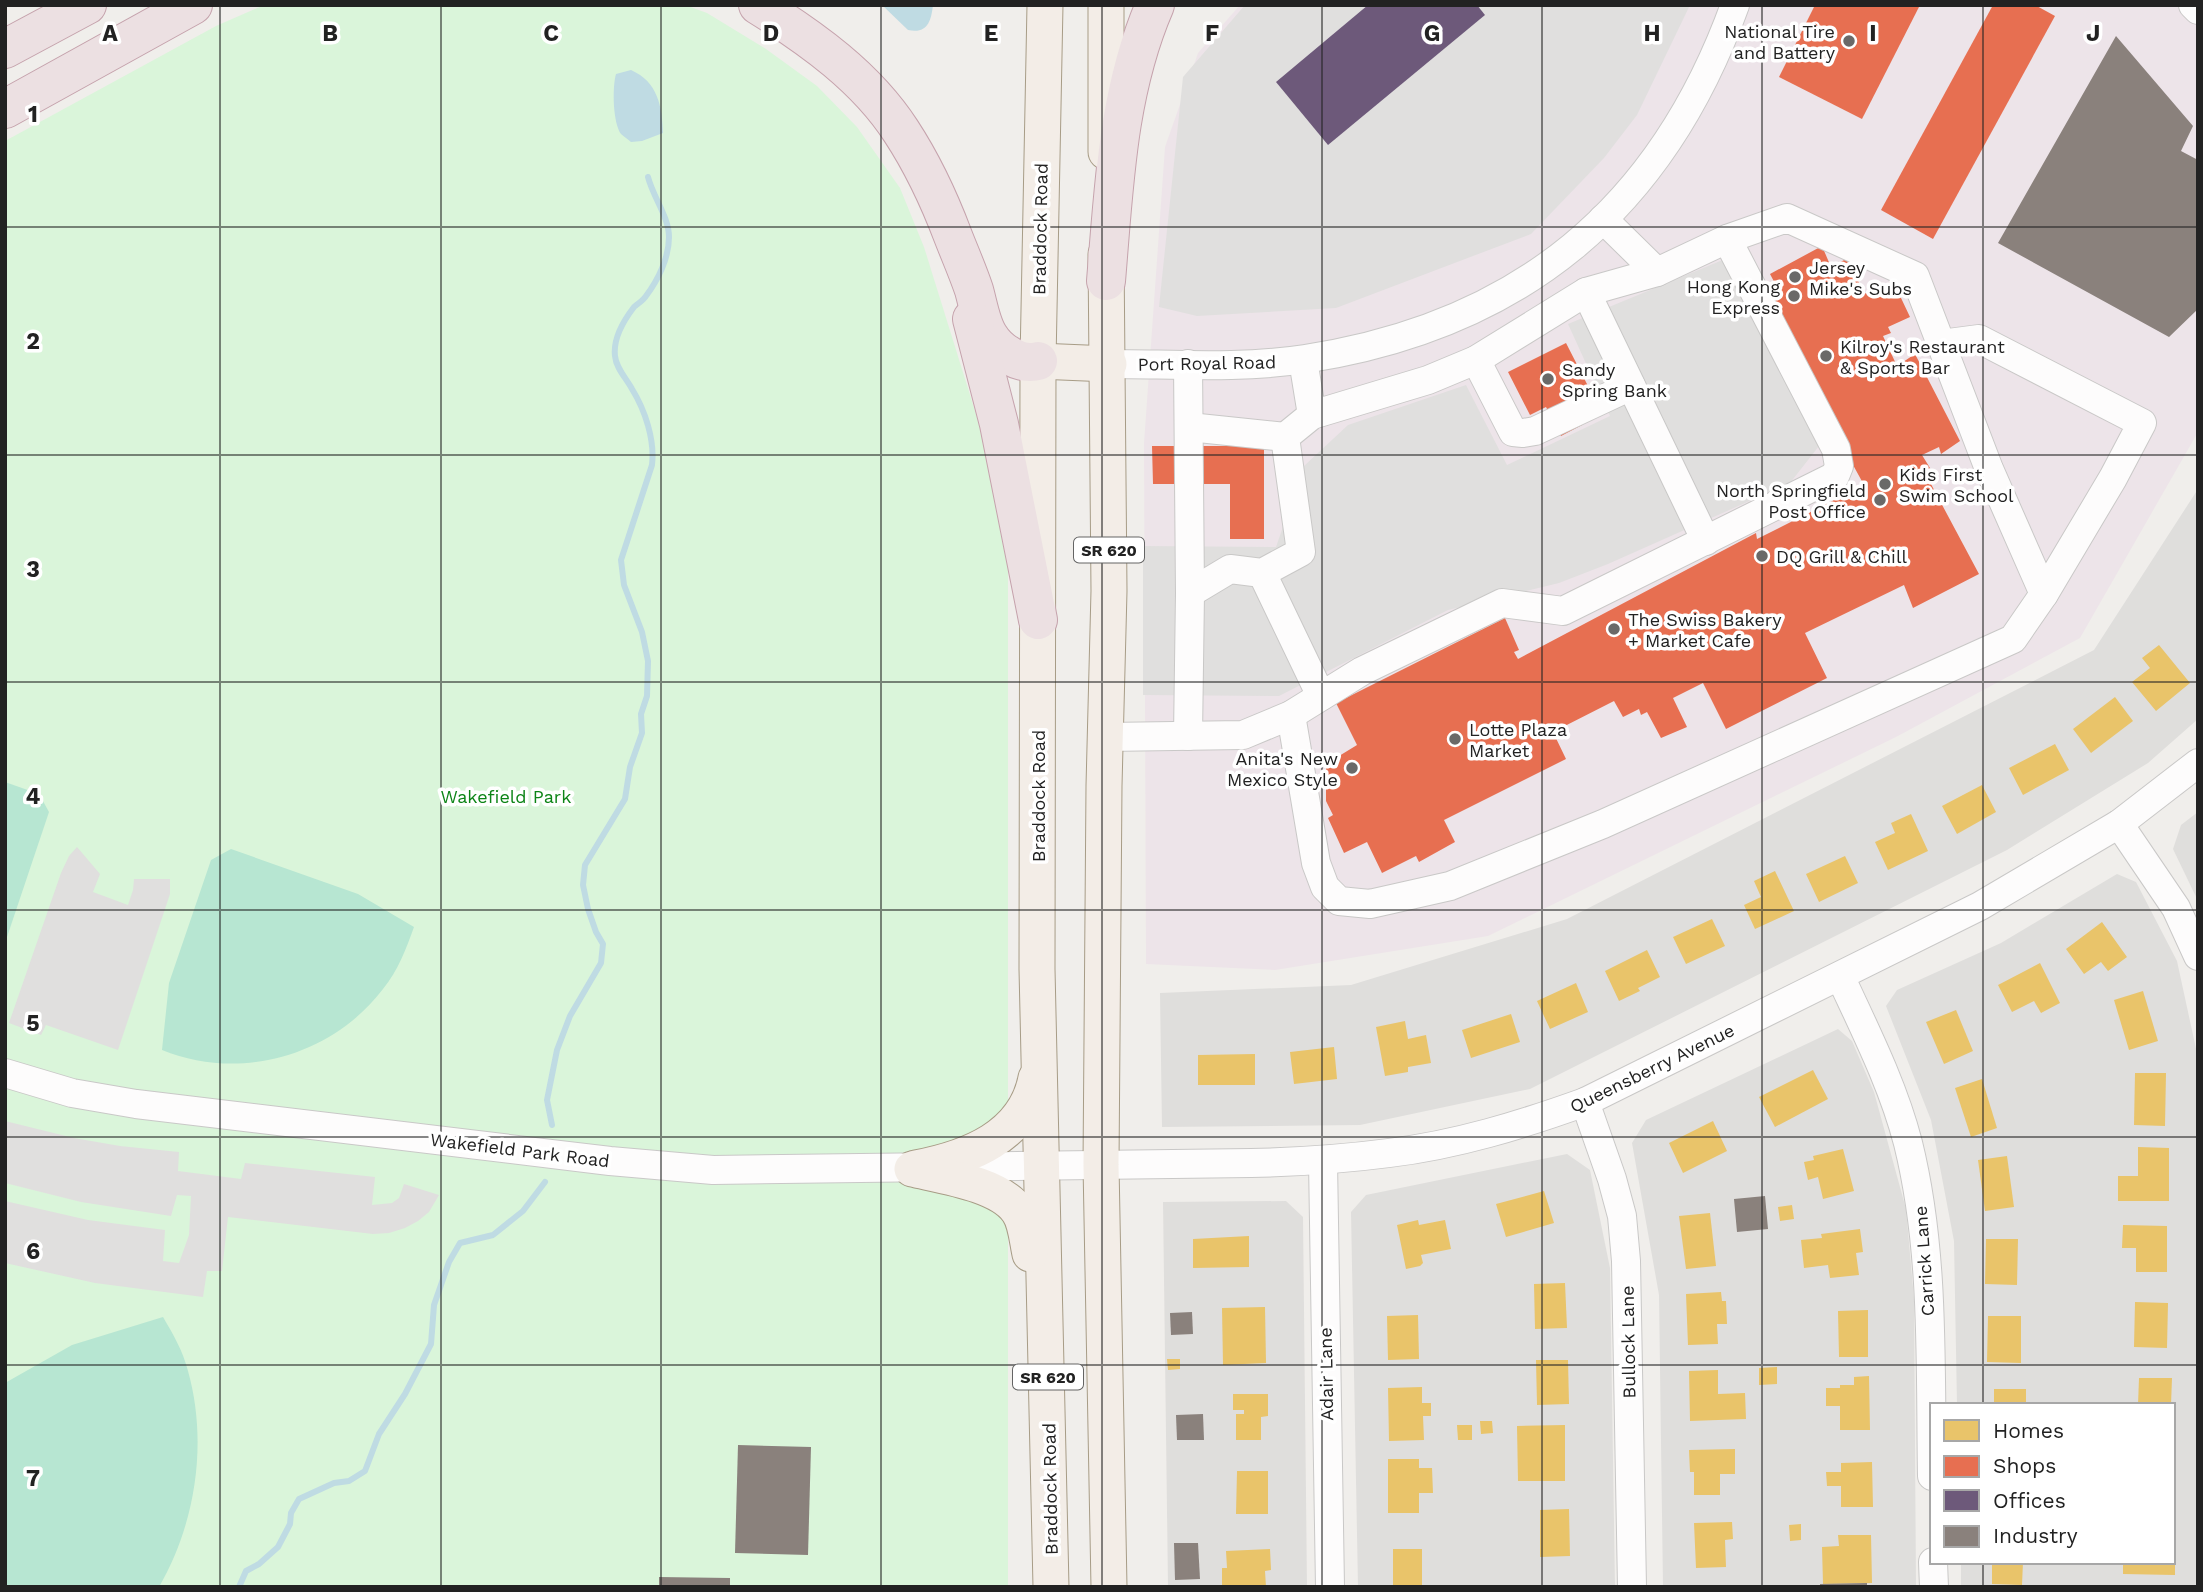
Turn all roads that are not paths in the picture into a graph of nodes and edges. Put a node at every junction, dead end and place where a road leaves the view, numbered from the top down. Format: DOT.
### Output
graph roads {
  1 [pos="87,5"];
  2 [pos="758,5"];
  3 [pos="1045,5"];
  4 [pos="1106,5"];
  5 [pos="1155,5"];
  6 [pos="1735,5"];
  7 [pos="2193,5"];
  8 [pos="185,10"];
  9 [pos="2198,10"];
  10 [pos="5,50"];
  11 [pos="5,109"];
  12 [pos="1603,219"];
  13 [pos="953,235"];
  14 [pos="1727,239"];
  15 [pos="1657,272"];
  16 [pos="1106,281"];
  17 [pos="1586,292"];
  18 [pos="1941,344"];
  19 [pos="1303,360"];
  20 [pos="1476,360"];
  21 [pos="1038,361"];
  22 [pos="1108,364"];
  23 [pos="1188,364"];
  24 [pos="1631,386"];
  25 [pos="1312,415"];
  26 [pos="1189,427"];
  27 [pos="1285,437"];
  28 [pos="1706,541"];
  29 [pos="1262,573"];
  30 [pos="1191,593"];
  31 [pos="2044,594"];
  32 [pos="1038,620"];
  33 [pos="1321,696"];
  34 [pos="1291,715"];
  35 [pos="1188,736"];
  36 [pos="1106,737"];
  37 [pos="2198,763"];
  38 [pos="2119,824"];
  39 [pos="2198,956"];
  40 [pos="1840,976"];
  41 [pos="1039,1065"];
  42 [pos="5,1073"];
  43 [pos="1585,1102"];
  44 [pos="1322,1161"];
  45 [pos="1101,1165"];
  46 [pos="1041,1167"];
  47 [pos="912,1169"];
  48 [pos="1046,1314"];
  49 [pos="1931,1403"];
  50 [pos="1933,1564"];
  51 [pos="1051,1587"];
  52 [pos="1109,1587"];
  53 [pos="1330,1587"];
  54 [pos="1632,1587"];
  55 [pos="1934,1587"];
  1 -- 10 [label="highway"];
  2 -- 13 [label="highway"];
  3 -- 21 [label="main road, Braddock Road / SR 620"];
  4 -- 16 [label="main road, SR 620"];
  5 -- 16 [label="highway"];
  6 -- 12 [label="street, Port Royal Road"];
  7 -- 9 [label="street"];
  8 -- 11 [label="highway"];
  12 -- 15 [label="street"];
  12 -- 19 [label="street, Port Royal Road"];
  13 -- 21 [label="highway"];
  13 -- 32 [label="highway"];
  14 -- 15 [label="street"];
  14 -- 18 [label="street"];
  14 -- 28 [label="street"];
  15 -- 17 [label="street"];
  16 -- 22 [label="main road, SR 620"];
  17 -- 20 [label="street"];
  17 -- 24 [label="street"];
  18 -- 31 [label="street"];
  18 -- 31 [label="street"];
  19 -- 23 [label="street, Port Royal Road"];
  19 -- 25 [label="street"];
  20 -- 24 [label="street"];
  20 -- 25 [label="street"];
  21 -- 22 [label="main road"];
  21 -- 32 [label="main road, Braddock Road / SR 620"];
  22 -- 23 [label="street, Port Royal Road"];
  22 -- 36 [label="main road, SR 620"];
  23 -- 26 [label="street"];
  24 -- 28 [label="street"];
  25 -- 27 [label="street"];
  26 -- 27 [label="street"];
  26 -- 30 [label="street"];
  27 -- 29 [label="street"];
  28 -- 33 [label="street"];
  29 -- 30 [label="street"];
  29 -- 33 [label="street"];
  30 -- 35 [label="street"];
  31 -- 34 [label="street"];
  32 -- 41 [label="main road, Braddock Road / SR 620"];
  33 -- 34 [label="street"];
  34 -- 35 [label="street"];
  35 -- 36 [label="street"];
  36 -- 45 [label="main road, SR 620"];
  37 -- 38 [label="street, Queensberry Avenue"];
  38 -- 39 [label="street"];
  38 -- 40 [label="street, Queensberry Avenue"];
  40 -- 43 [label="street, Queensberry Avenue"];
  40 -- 49 [label="street, Carrick Lane"];
  41 -- 46 [label="main road, Braddock Road / SR 620"];
  41 -- 47 [label="main road"];
  42 -- 47 [label="street, Wakefield Park Road"];
  43 -- 44 [label="street, Queensberry Avenue"];
  43 -- 54 [label="street, Bullock Lane"];
  44 -- 45 [label="street, Queensberry Avenue"];
  44 -- 53 [label="street, Adair Lane"];
  45 -- 46 [label="street, Queensberry Avenue"];
  45 -- 52 [label="main road, SR 620"];
  46 -- 47 [label="street, Wakefield Park Road"];
  46 -- 48 [label="main road, Braddock Road / SR 620"];
  47 -- 48 [label="main road"];
  48 -- 51 [label="main road, Braddock Road / SR 620"];
  50 -- 55 [label="street"];
}
